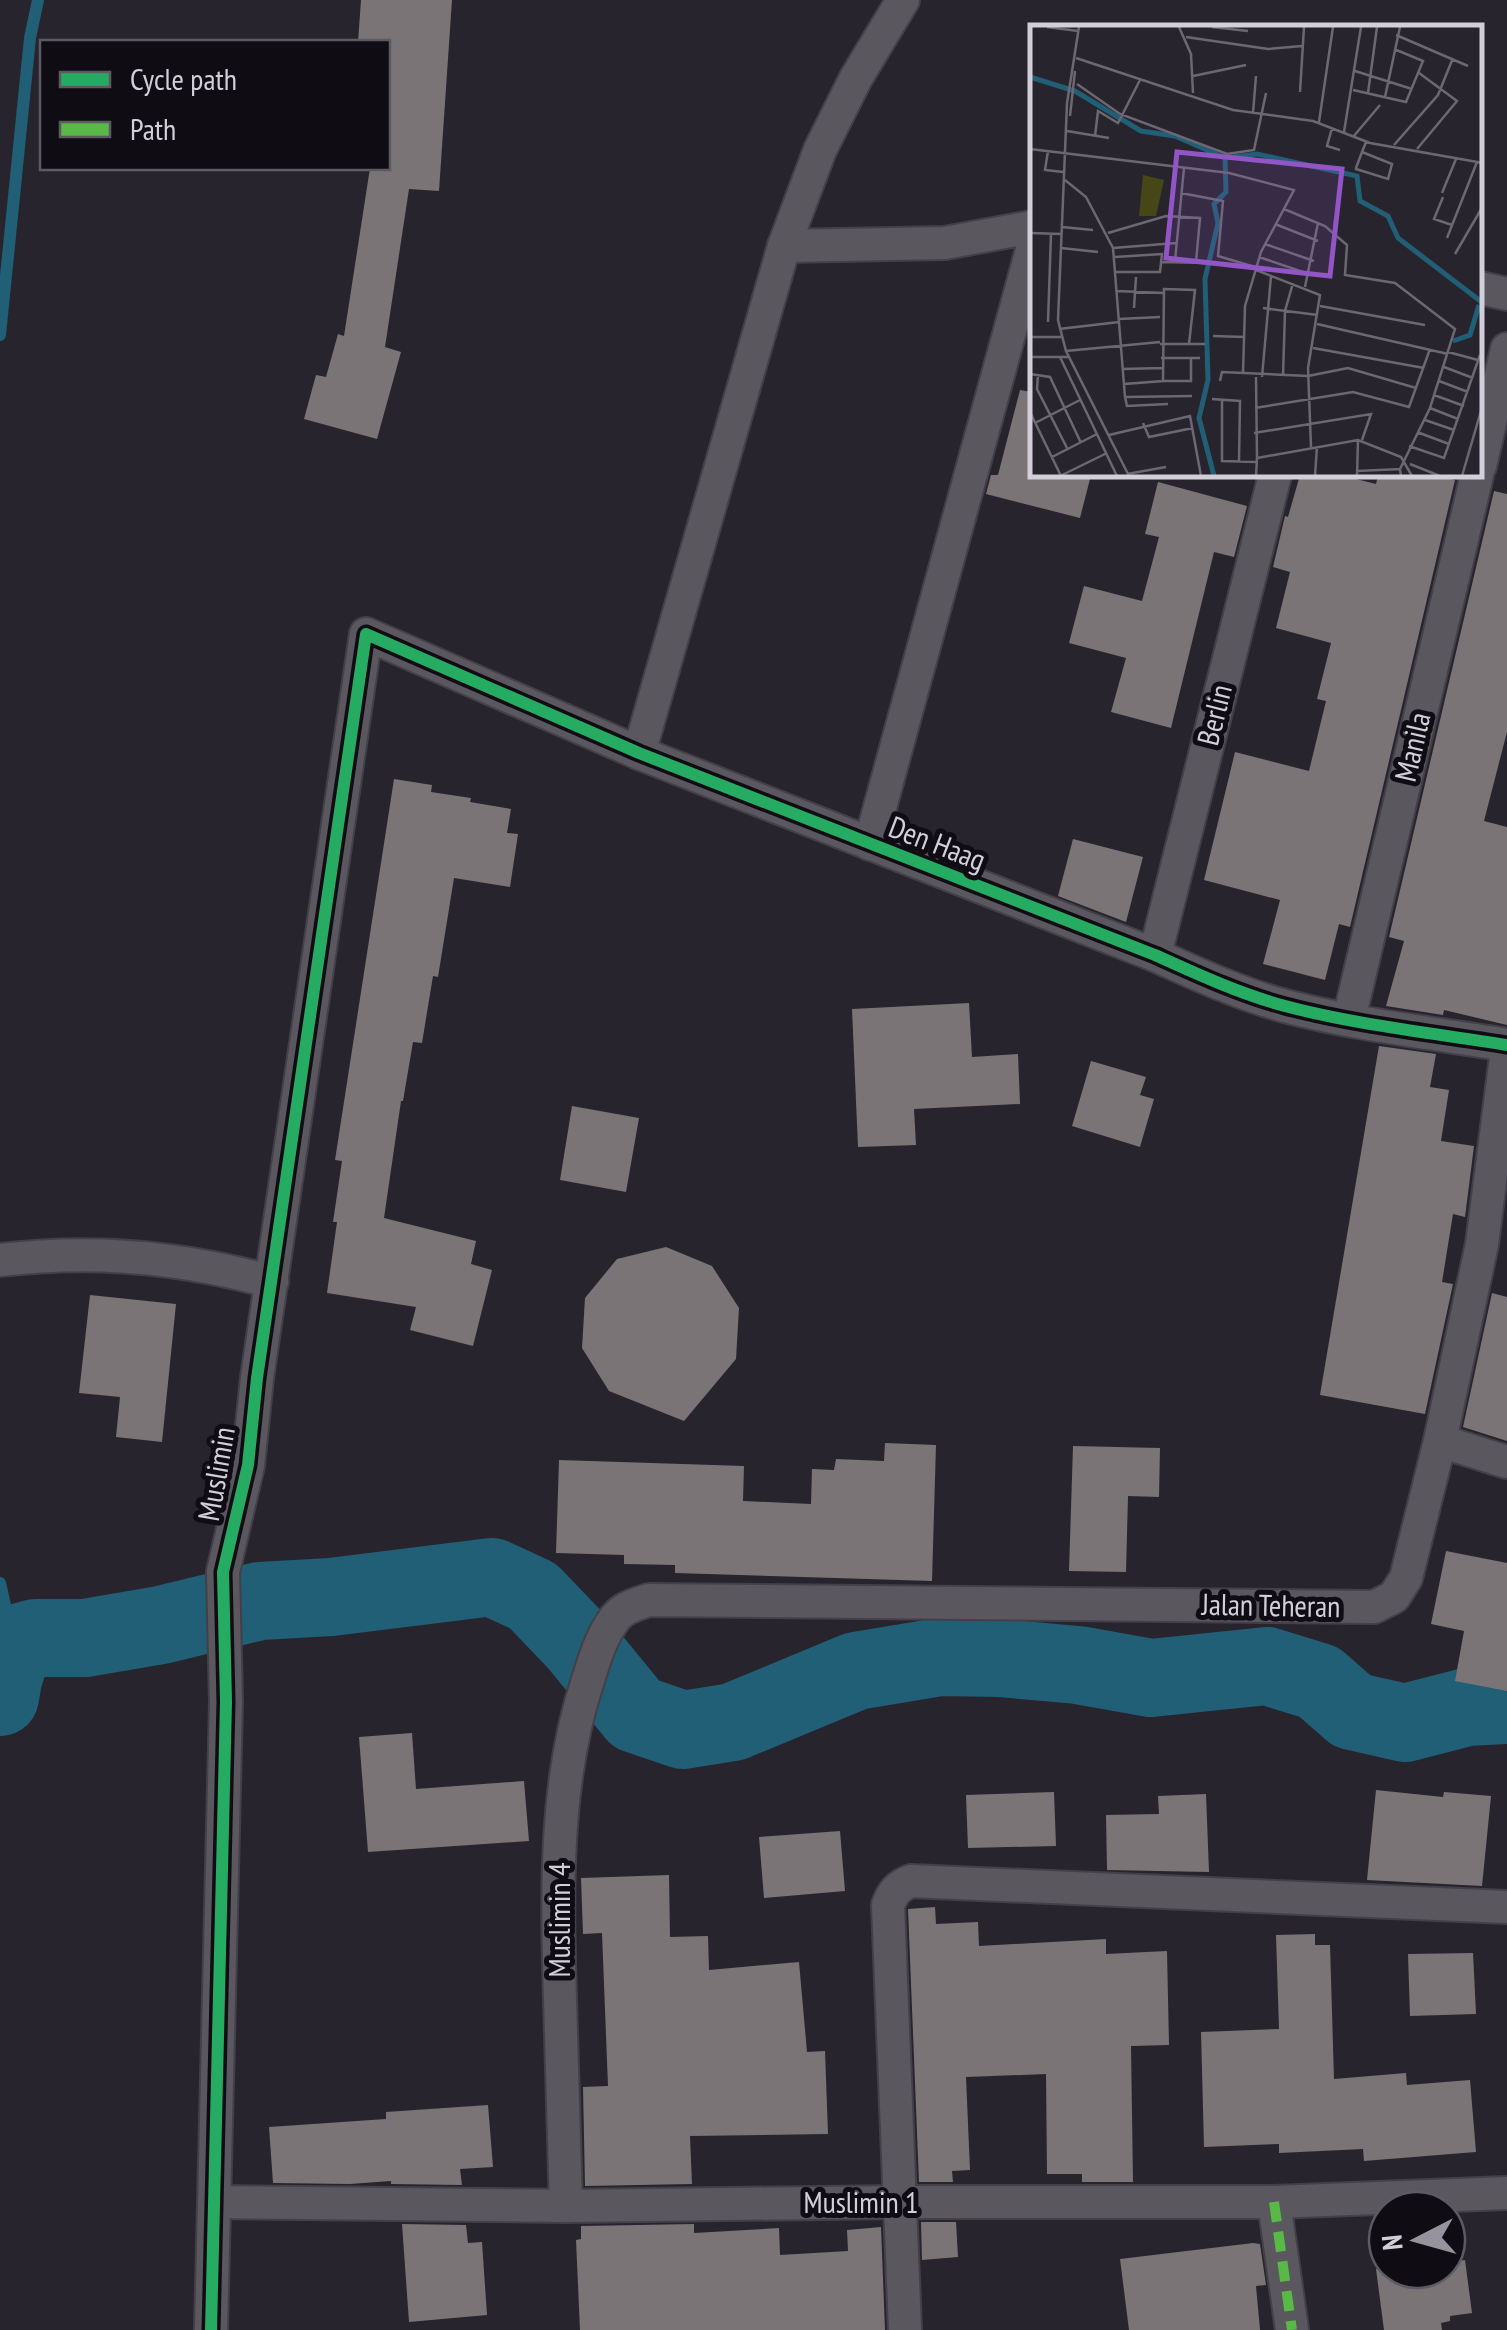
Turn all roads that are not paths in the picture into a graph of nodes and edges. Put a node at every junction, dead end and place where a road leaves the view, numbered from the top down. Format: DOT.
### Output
graph roads {
  1 [pos="903,0"];
  2 [pos="1030,228"];
  3 [pos="784,246"];
  4 [pos="1030,257"];
  5 [pos="1482,288"];
  6 [pos="1507,294"];
  7 [pos="1507,349"];
  8 [pos="1482,457"];
  9 [pos="1274,478"];
  10 [pos="1476,478"];
  11 [pos="366,634"];
  12 [pos="639,754"];
  13 [pos="870,844"];
  14 [pos="1155,955"];
  15 [pos="1349,1020"];
  16 [pos="1507,1048"];
  17 [pos="1494,1246"];
  18 [pos="3,1259"];
  19 [pos="272,1282"];
  20 [pos="1440,1441"];
  21 [pos="1507,1462"];
  22 [pos="602,1639"];
  23 [pos="1507,1907"];
  24 [pos="1507,2192"];
  25 [pos="214,2202"];
  26 [pos="899,2202"];
  27 [pos="1274,2202"];
  28 [pos="566,2206"];
  29 [pos="212,2330"];
  30 [pos="905,2330"];
  31 [pos="1292,2330"];
  1 -- 3 [label="street"];
  2 -- 3 [label="street"];
  3 -- 12 [label="street"];
  4 -- 13 [label="street"];
  5 -- 6 [label="street"];
  7 -- 8 [label="street"];
  9 -- 14 [label="street, Berlin"];
  10 -- 15 [label="street, Manila"];
  11 -- 12 [label="street, Den Haag"];
  11 -- 19 [label="street, Muslimin"];
  12 -- 13 [label="street, Den Haag"];
  13 -- 14 [label="street, Den Haag"];
  14 -- 15 [label="street, Den Haag"];
  15 -- 16 [label="street, Den Haag"];
  16 -- 17 [label="street, Jalan Teheran"];
  17 -- 20 [label="street, Jalan Teheran"];
  18 -- 19 [label="street"];
  19 -- 25 [label="street, Muslimin"];
  20 -- 21 [label="street"];
  20 -- 22 [label="street, Jalan Teheran"];
  22 -- 28 [label="street, Muslimin 4"];
  23 -- 26 [label="street"];
  24 -- 27 [label="street, Muslimin 1"];
  25 -- 28 [label="street, Muslimin 1"];
  25 -- 29 [label="street, Muslimin"];
  26 -- 27 [label="street, Muslimin 1"];
  26 -- 28 [label="street, Muslimin 1"];
  26 -- 30 [label="street"];
  27 -- 31 [label="street"];
}
